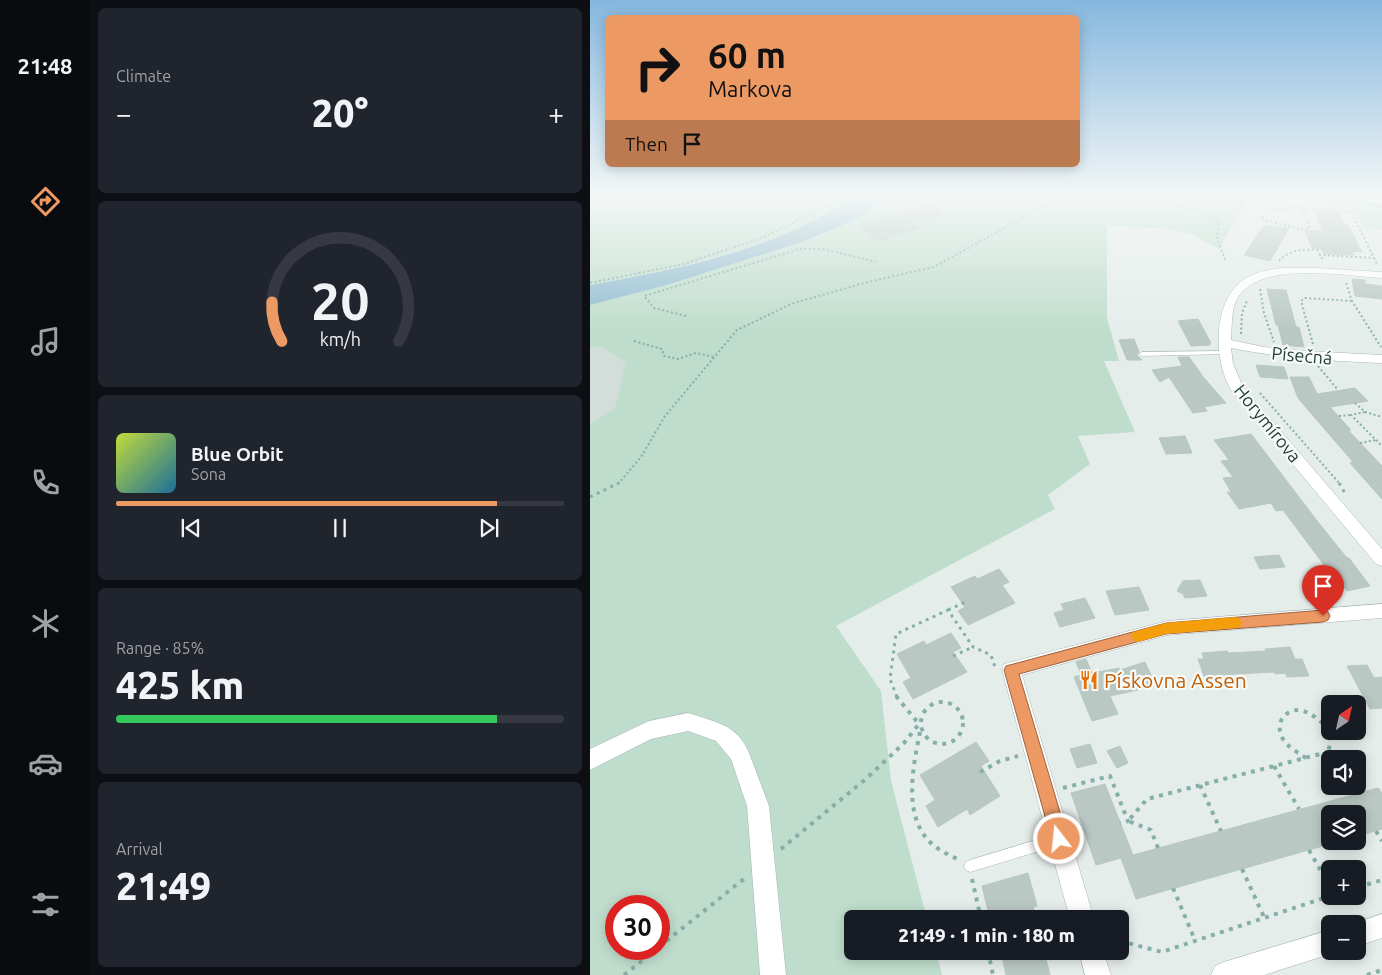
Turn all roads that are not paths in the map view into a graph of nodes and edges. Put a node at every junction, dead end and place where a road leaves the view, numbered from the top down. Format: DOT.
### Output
graph roads {
  1 [pos="1381,272"];
  2 [pos="1224,348"];
  3 [pos="1142,354"];
  4 [pos="1382,358"];
  5 [pos="1382,560"];
  6 [pos="1382,611"];
  7 [pos="590,760"];
  8 [pos="1064,838"];
  9 [pos="970,866"];
  10 [pos="1080,910"];
  11 [pos="1382,926"];
  12 [pos="1366,931"];
  13 [pos="1321,945"];
  14 [pos="1094,960"];
  15 [pos="772,975"];
  16 [pos="1098,975"];
  17 [pos="1224,975"];
  1 -- 2 [label="street, Horymírova"];
  2 -- 3 [label="lane"];
  2 -- 4 [label="street, Písečná"];
  2 -- 5 [label="street, Horymírova"];
  6 -- 8 [label="street"];
  7 -- 15 [label="street"];
  8 -- 9 [label="lane"];
  8 -- 10 [label="street"];
  11 -- 12 [label="street"];
  13 -- 17 [label="street"];
  14 -- 16 [label="street"];
}
